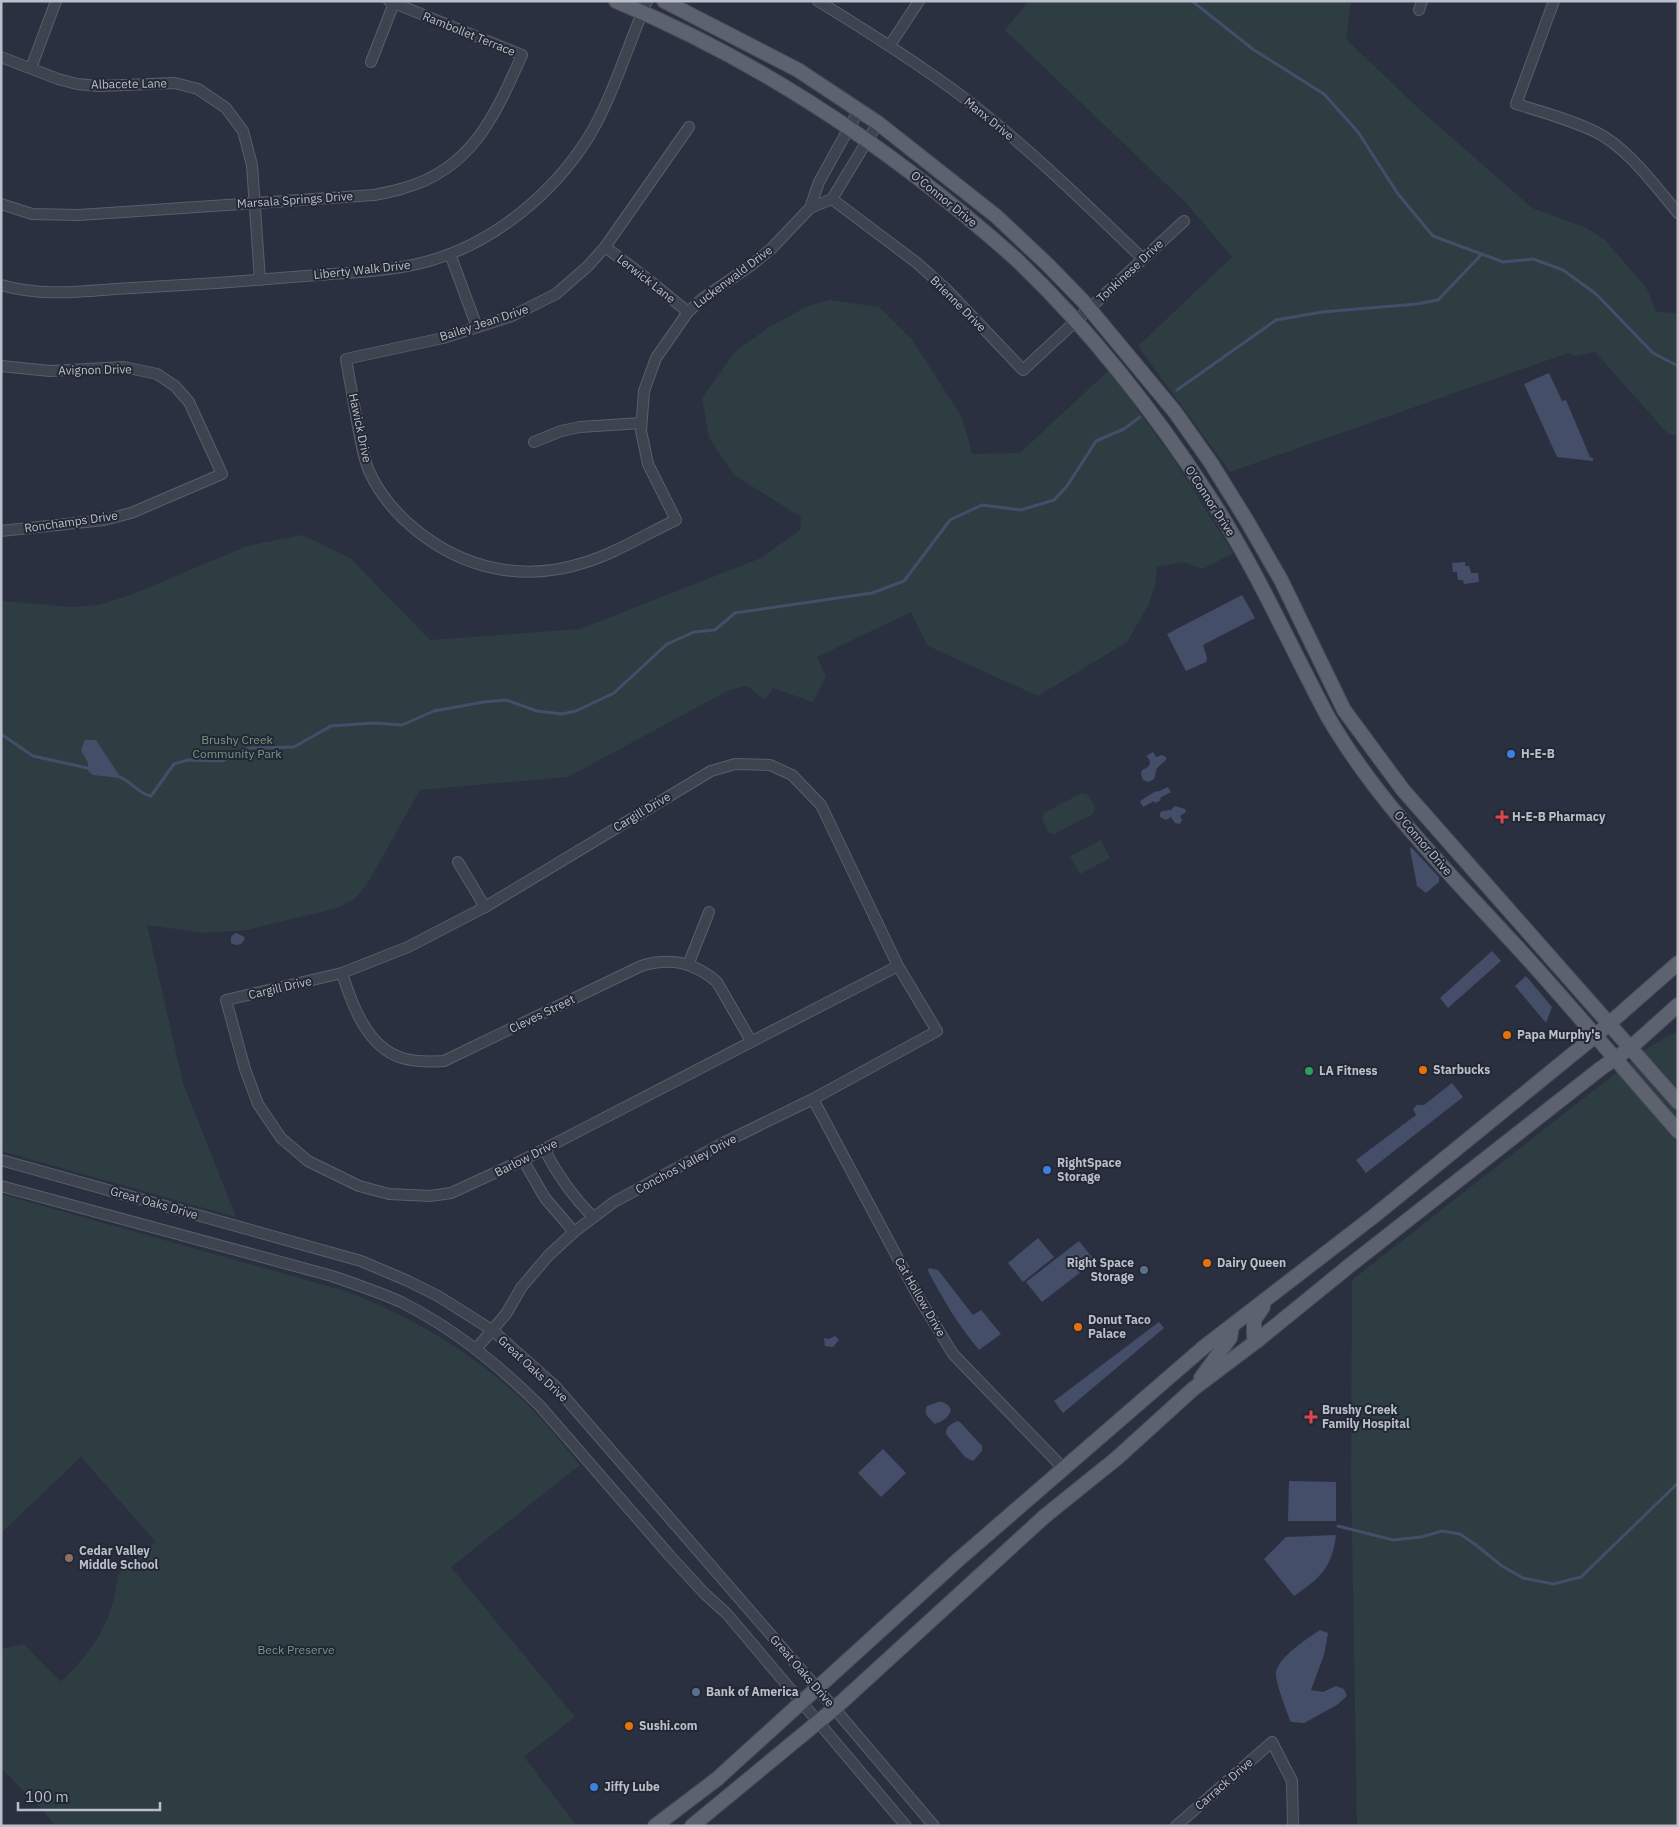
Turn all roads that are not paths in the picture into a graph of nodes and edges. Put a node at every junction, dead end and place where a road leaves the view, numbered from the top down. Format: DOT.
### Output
graph roads {
  1 [pos="56,1"];
  2 [pos="616,1"];
  3 [pos="664,1"];
  4 [pos="818,1"];
  5 [pos="919,1"];
  6 [pos="1554,1"];
  7 [pos="392,2"];
  8 [pos="645,7"];
  9 [pos="890,45"];
  10 [pos="522,55"];
  11 [pos="1,57"];
  12 [pos="371,62"];
  13 [pos="31,68"];
  14 [pos="859,110"];
  15 [pos="878,123"];
  16 [pos="689,127"];
  17 [pos="848,127"];
  18 [pos="867,140"];
  19 [pos="832,199"];
  20 [pos="256,202"];
  21 [pos="1,204"];
  22 [pos="810,208"];
  23 [pos="1678,213"];
  24 [pos="1184,221"];
  25 [pos="605,246"];
  26 [pos="450,254"];
  27 [pos="1143,259"];
  28 [pos="260,280"];
  29 [pos="1,285"];
  30 [pos="1089,309"];
  31 [pos="688,312"];
  32 [pos="1075,321"];
  33 [pos="477,327"];
  34 [pos="346,359"];
  35 [pos="1,366"];
  36 [pos="641,423"];
  37 [pos="534,442"];
  38 [pos="222,474"];
  39 [pos="676,520"];
  40 [pos="1,531"];
  41 [pos="1373,784"];
  42 [pos="458,862"];
  43 [pos="1473,869"];
  44 [pos="1457,883"];
  45 [pos="485,907"];
  46 [pos="709,912"];
  47 [pos="1522,924"];
  48 [pos="1678,963"];
  49 [pos="688,965"];
  50 [pos="898,966"];
  51 [pos="342,973"];
  52 [pos="226,1000"];
  53 [pos="1678,1004"];
  54 [pos="1608,1023"];
  55 [pos="937,1031"];
  56 [pos="1595,1036"];
  57 [pos="751,1041"];
  58 [pos="1630,1048"];
  59 [pos="1614,1059"];
  60 [pos="813,1099"];
  61 [pos="1678,1102"];
  62 [pos="1678,1131"];
  63 [pos="544,1149"];
  64 [pos="1,1160"];
  65 [pos="523,1160"];
  66 [pos="1,1186"];
  67 [pos="593,1218"];
  68 [pos="574,1232"];
  69 [pos="1269,1298"];
  70 [pos="1232,1326"];
  71 [pos="492,1330"];
  72 [pos="1258,1340"];
  73 [pos="476,1349"];
  74 [pos="1193,1389"];
  75 [pos="1064,1469"];
  76 [pos="818,1688"];
  77 [pos="802,1701"];
  78 [pos="835,1708"];
  79 [pos="817,1722"];
  80 [pos="930,1824"];
  81 [pos="655,1826"];
  82 [pos="692,1826"];
  83 [pos="906,1826"];
  84 [pos="1176,1826"];
  85 [pos="1293,1826"];
  1 -- 13 [label="street"];
  2 -- 8 [label="main road, O'Connor Drive"];
  3 -- 14 [label="main road, O'Connor Drive"];
  4 -- 9 [label="street, Manx Drive"];
  5 -- 9 [label="street"];
  6 -- 23 [label="street"];
  7 -- 10 [label="street, Rambollet Terrace"];
  7 -- 12 [label="street"];
  8 -- 17 [label="main road, O'Connor Drive"];
  8 -- 26 [label="street, Liberty Walk Drive"];
  9 -- 27 [label="street, Manx Drive"];
  10 -- 20 [label="street, Marsala Springs Drive"];
  11 -- 13 [label="street, Albacete Lane"];
  13 -- 20 [label="street, Albacete Lane"];
  14 -- 15 [label="main road, O'Connor Drive"];
  14 -- 17 [label="street, Luckenwald Drive"];
  15 -- 18 [label="street"];
  15 -- 30 [label="main road, O'Connor Drive"];
  16 -- 25 [label="street, Bailey Jean Drive"];
  17 -- 18 [label="main road, O'Connor Drive"];
  17 -- 22 [label="street, Luckenwald Drive"];
  18 -- 19 [label="street"];
  18 -- 32 [label="main road, O'Connor Drive"];
  19 -- 22 [label="street, Luckenwald Drive"];
  19 -- 32 [label="street, Brienne Drive"];
  20 -- 21 [label="street, Marsala Springs Drive"];
  20 -- 28 [label="street, Albacete Lane"];
  22 -- 31 [label="street, Luckenwald Drive"];
  24 -- 27 [label="street, Tonkinese Drive"];
  25 -- 31 [label="street, Lerwick Lane"];
  25 -- 33 [label="street, Bailey Jean Drive"];
  26 -- 28 [label="street, Liberty Walk Drive"];
  26 -- 33 [label="street"];
  27 -- 30 [label="street, Tonkinese Drive"];
  28 -- 29 [label="street, Liberty Walk Drive"];
  30 -- 32 [label="street, Tonkinese Drive"];
  30 -- 43 [label="main road, O'Connor Drive"];
  31 -- 36 [label="street, Luckenwald Drive"];
  32 -- 41 [label="main road, O'Connor Drive"];
  33 -- 34 [label="street, Bailey Jean Drive"];
  34 -- 39 [label="street, Hawick Drive"];
  35 -- 38 [label="street, Avignon Drive"];
  36 -- 37 [label="street"];
  36 -- 39 [label="street, Luckenwald Drive"];
  38 -- 40 [label="street, Ronchamps Drive"];
  41 -- 43 [label="main road"];
  41 -- 44 [label="main road, O'Connor Drive"];
  42 -- 45 [label="street"];
  43 -- 47 [label="main road, O'Connor Drive"];
  44 -- 47 [label="main road"];
  44 -- 56 [label="main road, O'Connor Drive"];
  45 -- 50 [label="street, Cargill Drive"];
  45 -- 51 [label="street, Cargill Drive"];
  46 -- 49 [label="street"];
  47 -- 54 [label="main road, O'Connor Drive"];
  48 -- 54 [label="main road"];
  49 -- 51 [label="street, Cleves Street"];
  49 -- 57 [label="street, Cleves Street"];
  50 -- 55 [label="street, Cargill Drive"];
  50 -- 57 [label="street, Barlow Drive"];
  51 -- 52 [label="street, Cargill Drive"];
  52 -- 65 [label="street, Barlow Drive"];
  53 -- 58 [label="main road"];
  54 -- 56 [label="main road"];
  54 -- 58 [label="main road, O'Connor Drive"];
  55 -- 60 [label="street, Conchos Valley Drive"];
  56 -- 59 [label="main road, O'Connor Drive"];
  56 -- 69 [label="main road"];
  57 -- 63 [label="street, Barlow Drive"];
  58 -- 59 [label="main road"];
  58 -- 61 [label="main road, O'Connor Drive"];
  59 -- 62 [label="main road, O'Connor Drive"];
  59 -- 72 [label="main road"];
  60 -- 67 [label="street, Conchos Valley Drive"];
  60 -- 75 [label="street, Cat Hollow Drive"];
  63 -- 65 [label="street, Barlow Drive"];
  63 -- 67 [label="street"];
  64 -- 71 [label="street, Great Oaks Drive"];
  65 -- 68 [label="street"];
  66 -- 73 [label="street, Great Oaks Drive"];
  67 -- 68 [label="street, Conchos Valley Drive"];
  68 -- 71 [label="street, Conchos Valley Drive"];
  69 -- 70 [label="main road"];
  69 -- 72 [label="main road"];
  70 -- 74 [label="main road"];
  70 -- 75 [label="main road"];
  71 -- 73 [label="street, Conchos Valley Drive"];
  71 -- 76 [label="street, Great Oaks Drive"];
  72 -- 74 [label="main road"];
  73 -- 77 [label="street, Great Oaks Drive"];
  74 -- 78 [label="main road"];
  75 -- 76 [label="main road"];
  76 -- 77 [label="main road"];
  76 -- 78 [label="street, Great Oaks Drive"];
  77 -- 79 [label="street, Great Oaks Drive"];
  77 -- 81 [label="main road"];
  78 -- 79 [label="main road"];
  78 -- 80 [label="street, Great Oaks Drive"];
  79 -- 82 [label="main road"];
  79 -- 83 [label="street, Great Oaks Drive"];
  84 -- 85 [label="street, Carrack Drive"];
}
